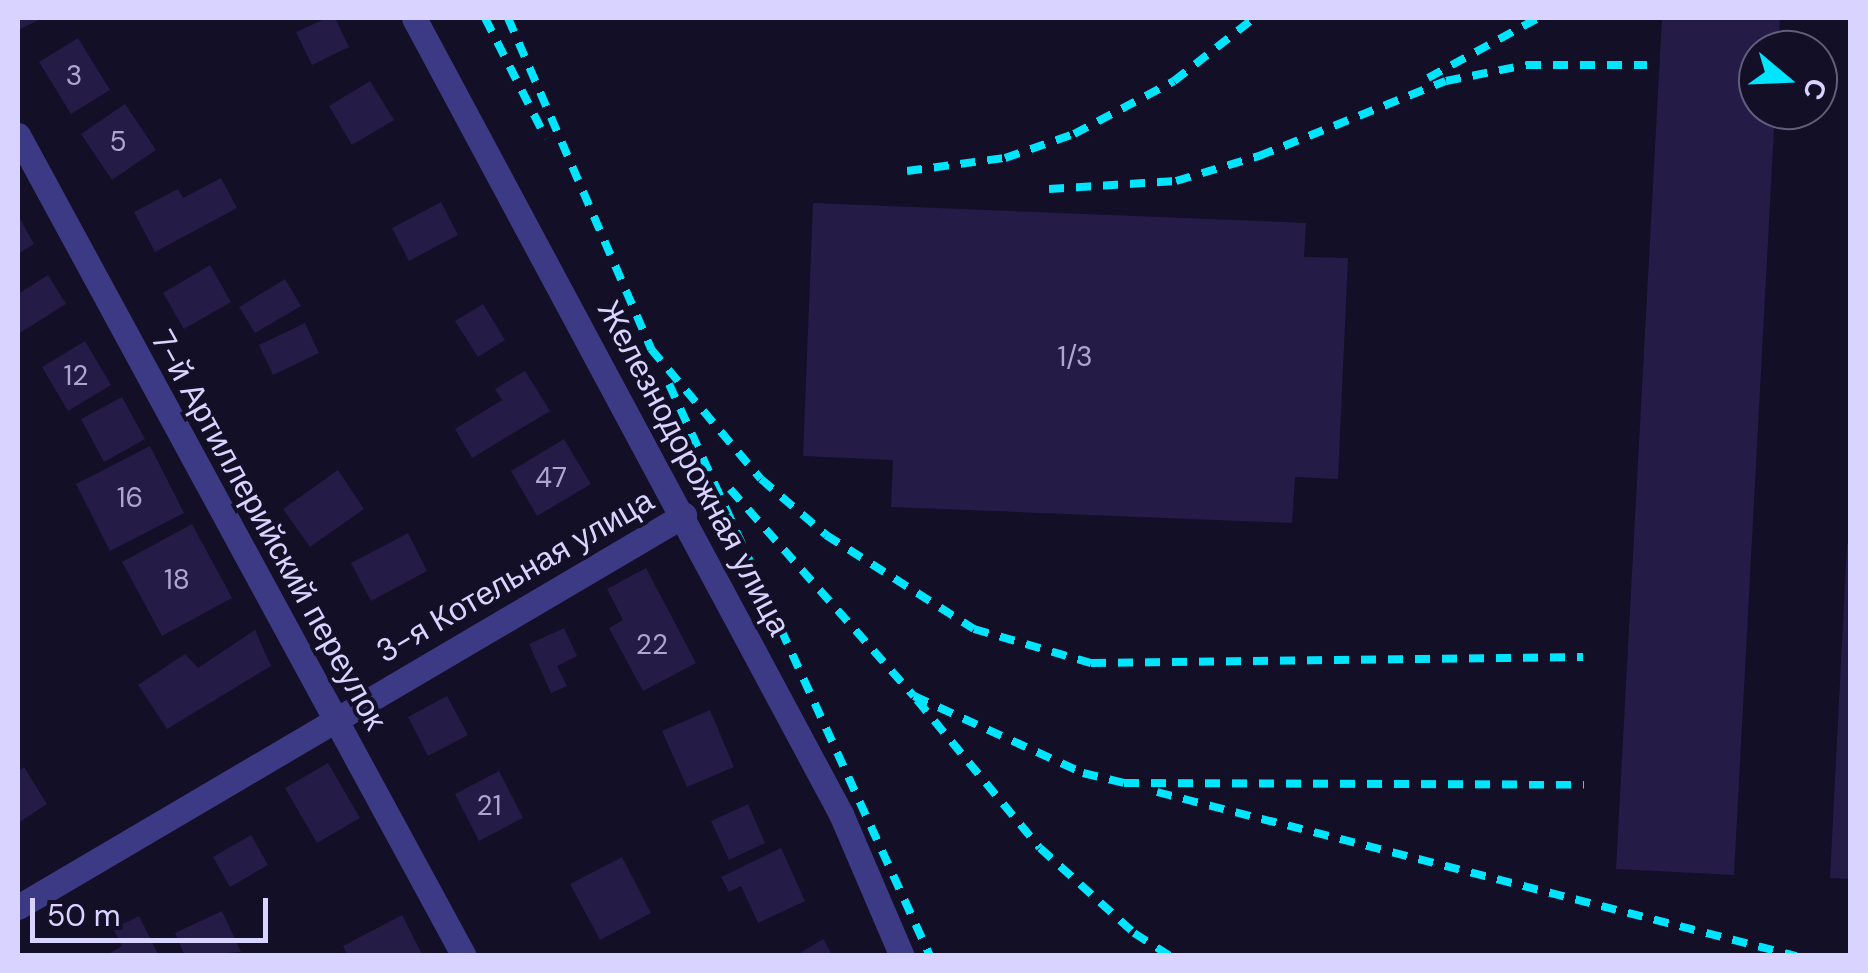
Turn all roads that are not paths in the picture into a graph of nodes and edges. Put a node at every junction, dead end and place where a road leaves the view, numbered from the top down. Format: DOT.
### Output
graph roads {
  1 [pos="414,18"];
  2 [pos="18,135"];
  3 [pos="684,515"];
  4 [pos="336,720"];
  5 [pos="18,907"];
  6 [pos="464,956"];
  7 [pos="902,956"];
  1 -- 3 [label="street, Железнодорожная улица"];
  2 -- 4 [label="street, 7-й Артиллерийский переулок"];
  3 -- 4 [label="street, 3-я Котельная улица"];
  3 -- 7 [label="street, Железнодорожная улица"];
  4 -- 5 [label="street, 3-я Котельная улица"];
  4 -- 6 [label="street, 7-й Артиллерийский переулок"];
}
